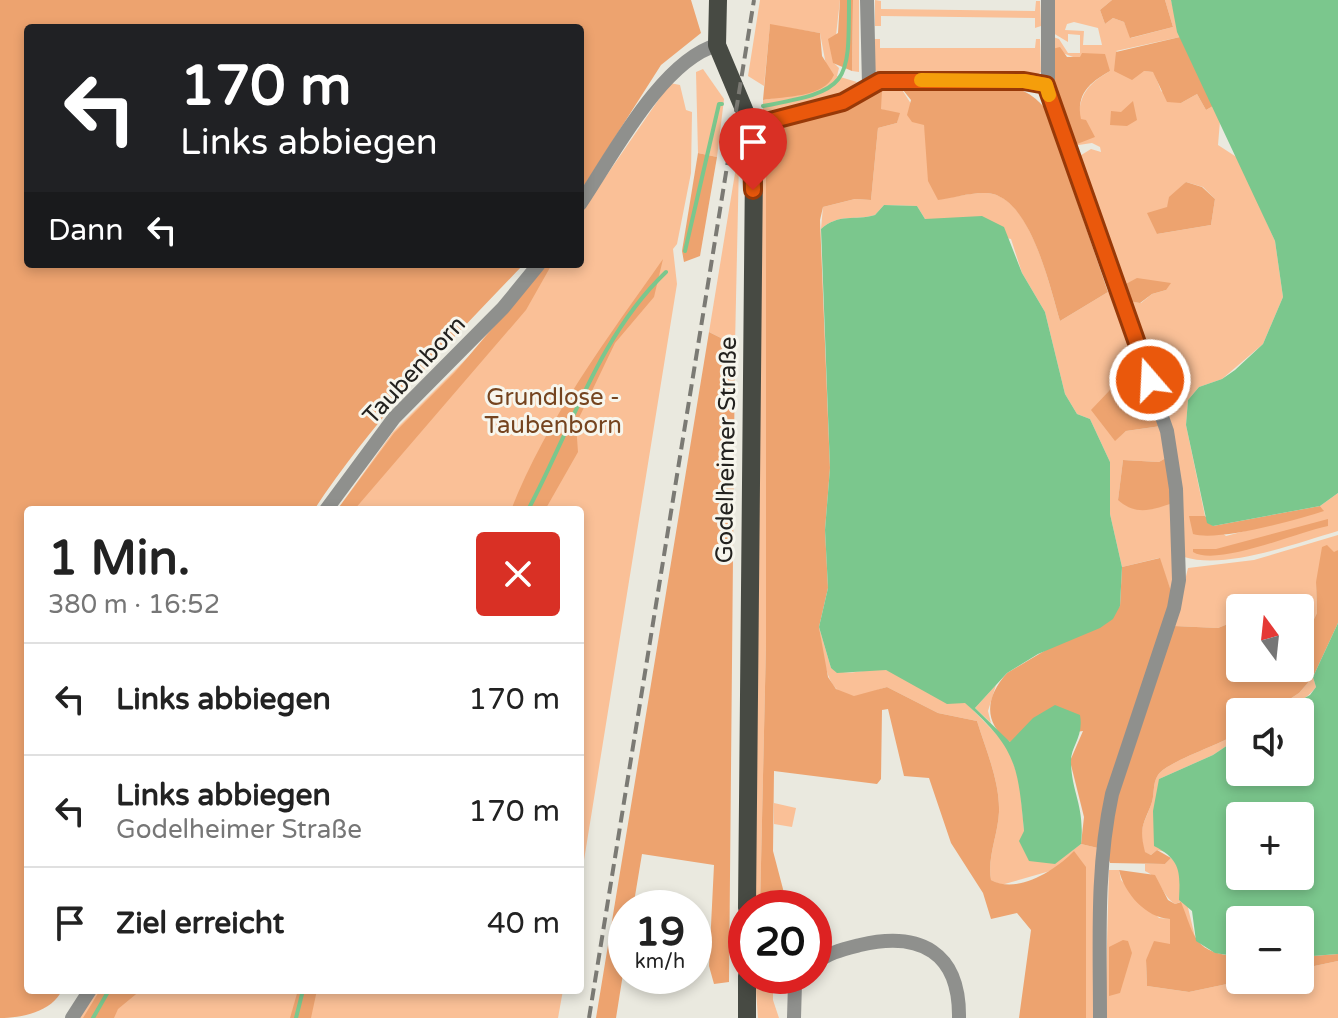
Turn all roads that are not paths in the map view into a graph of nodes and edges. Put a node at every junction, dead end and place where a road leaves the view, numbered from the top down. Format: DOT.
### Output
graph roads {
  1 [pos="718,0"];
  2 [pos="867,0"];
  3 [pos="1048,0"];
  4 [pos="717,45"];
  5 [pos="869,85"];
  6 [pos="1046,85"];
  7 [pos="751,126"];
  8 [pos="584,198"];
  9 [pos="536,268"];
  10 [pos="329,506"];
  11 [pos="747,890"];
  12 [pos="832,955"];
  13 [pos="87,994"];
  14 [pos="747,994"];
  15 [pos="795,994"];
  16 [pos="72,1018"];
  17 [pos="747,1018"];
  18 [pos="794,1018"];
  19 [pos="959,1018"];
  20 [pos="1100,1018"];
  1 -- 4 [label="main road, Godelheimer Straße"];
  2 -- 5 [label="lane"];
  3 -- 6 [label="lane"];
  4 -- 7 [label="main road, Godelheimer Straße"];
  4 -- 8 [label="lane"];
  5 -- 6 [label="lane"];
  5 -- 7 [label="lane"];
  6 -- 20 [label="lane"];
  7 -- 11 [label="main road, Godelheimer Straße"];
  9 -- 10 [label="lane, Taubenborn"];
  12 -- 19 [label="lane"];
  13 -- 16 [label="lane"];
  14 -- 17 [label="main road"];
  15 -- 18 [label="lane"];
}
